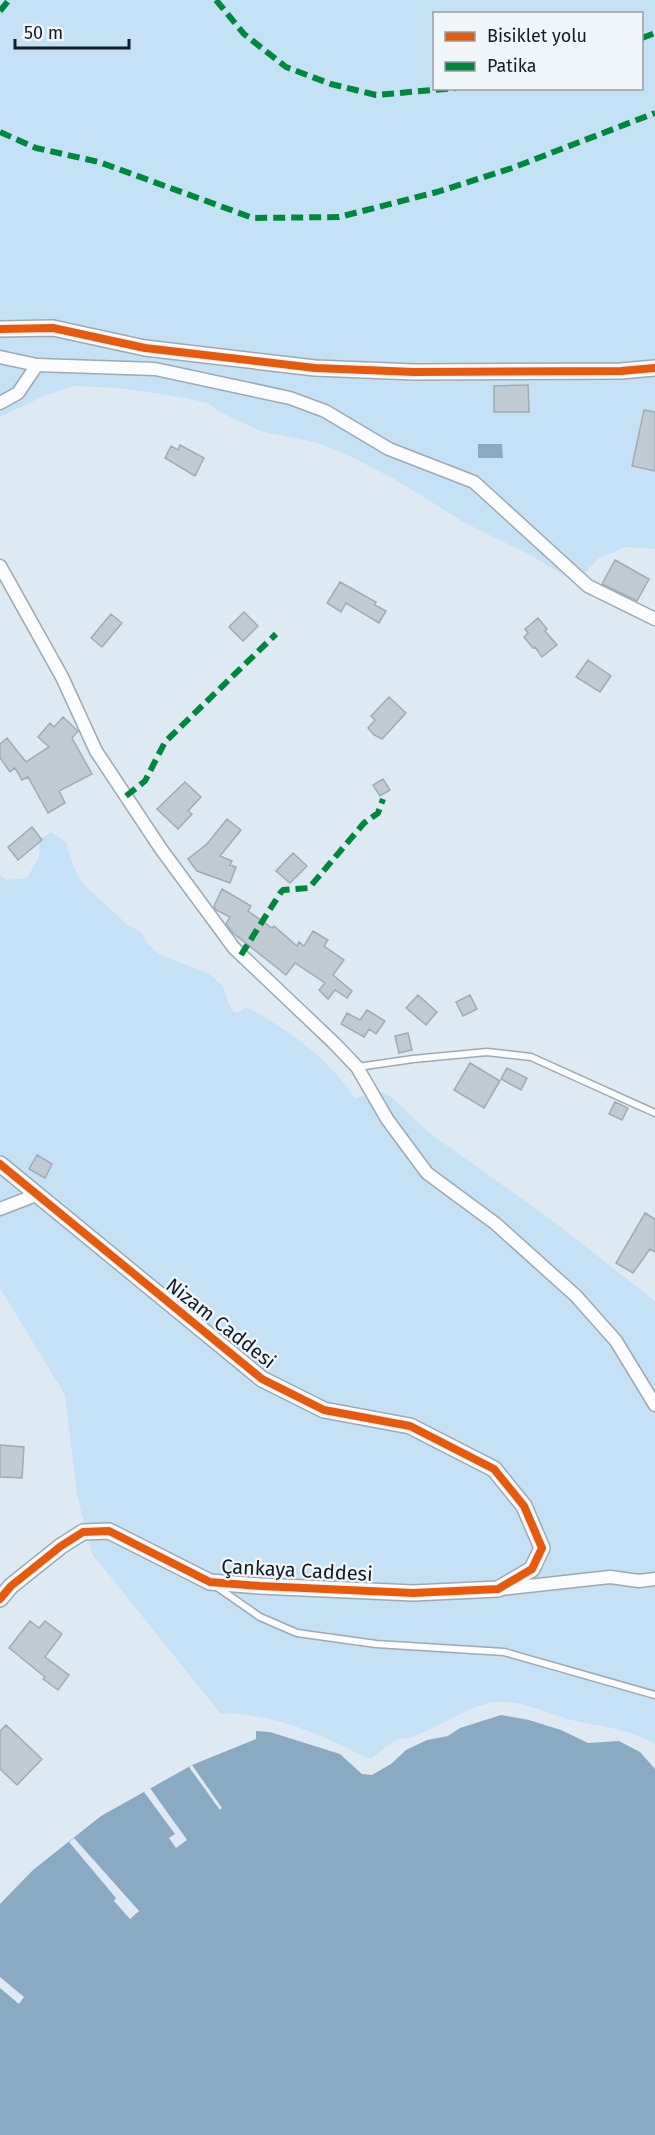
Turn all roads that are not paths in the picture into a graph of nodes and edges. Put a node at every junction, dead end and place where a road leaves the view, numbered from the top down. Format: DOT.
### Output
graph roads {
  1 [pos="0,329"];
  2 [pos="0,357"];
  3 [pos="37,364"];
  4 [pos="655,368"];
  5 [pos="0,403"];
  6 [pos="0,566"];
  7 [pos="655,619"];
  8 [pos="357,1067"];
  9 [pos="655,1113"];
  10 [pos="0,1164"];
  11 [pos="36,1195"];
  12 [pos="0,1209"];
  13 [pos="655,1405"];
  14 [pos="655,1580"];
  15 [pos="210,1582"];
  16 [pos="498,1589"];
  17 [pos="412,1593"];
  18 [pos="0,1599"];
  19 [pos="655,1695"];
  1 -- 4 [label="street"];
  2 -- 3 [label="street"];
  3 -- 5 [label="street"];
  3 -- 7 [label="street"];
  6 -- 8 [label="street"];
  8 -- 9 [label="lane"];
  8 -- 13 [label="street"];
  10 -- 11 [label="street, Nizam Caddesi"];
  11 -- 12 [label="street"];
  11 -- 16 [label="street, Nizam Caddesi"];
  14 -- 16 [label="street"];
  15 -- 17 [label="street, Çankaya Caddesi"];
  15 -- 18 [label="street, Çankaya Caddesi"];
  15 -- 19 [label="lane"];
  16 -- 17 [label="street, Nizam Caddesi"];
}
